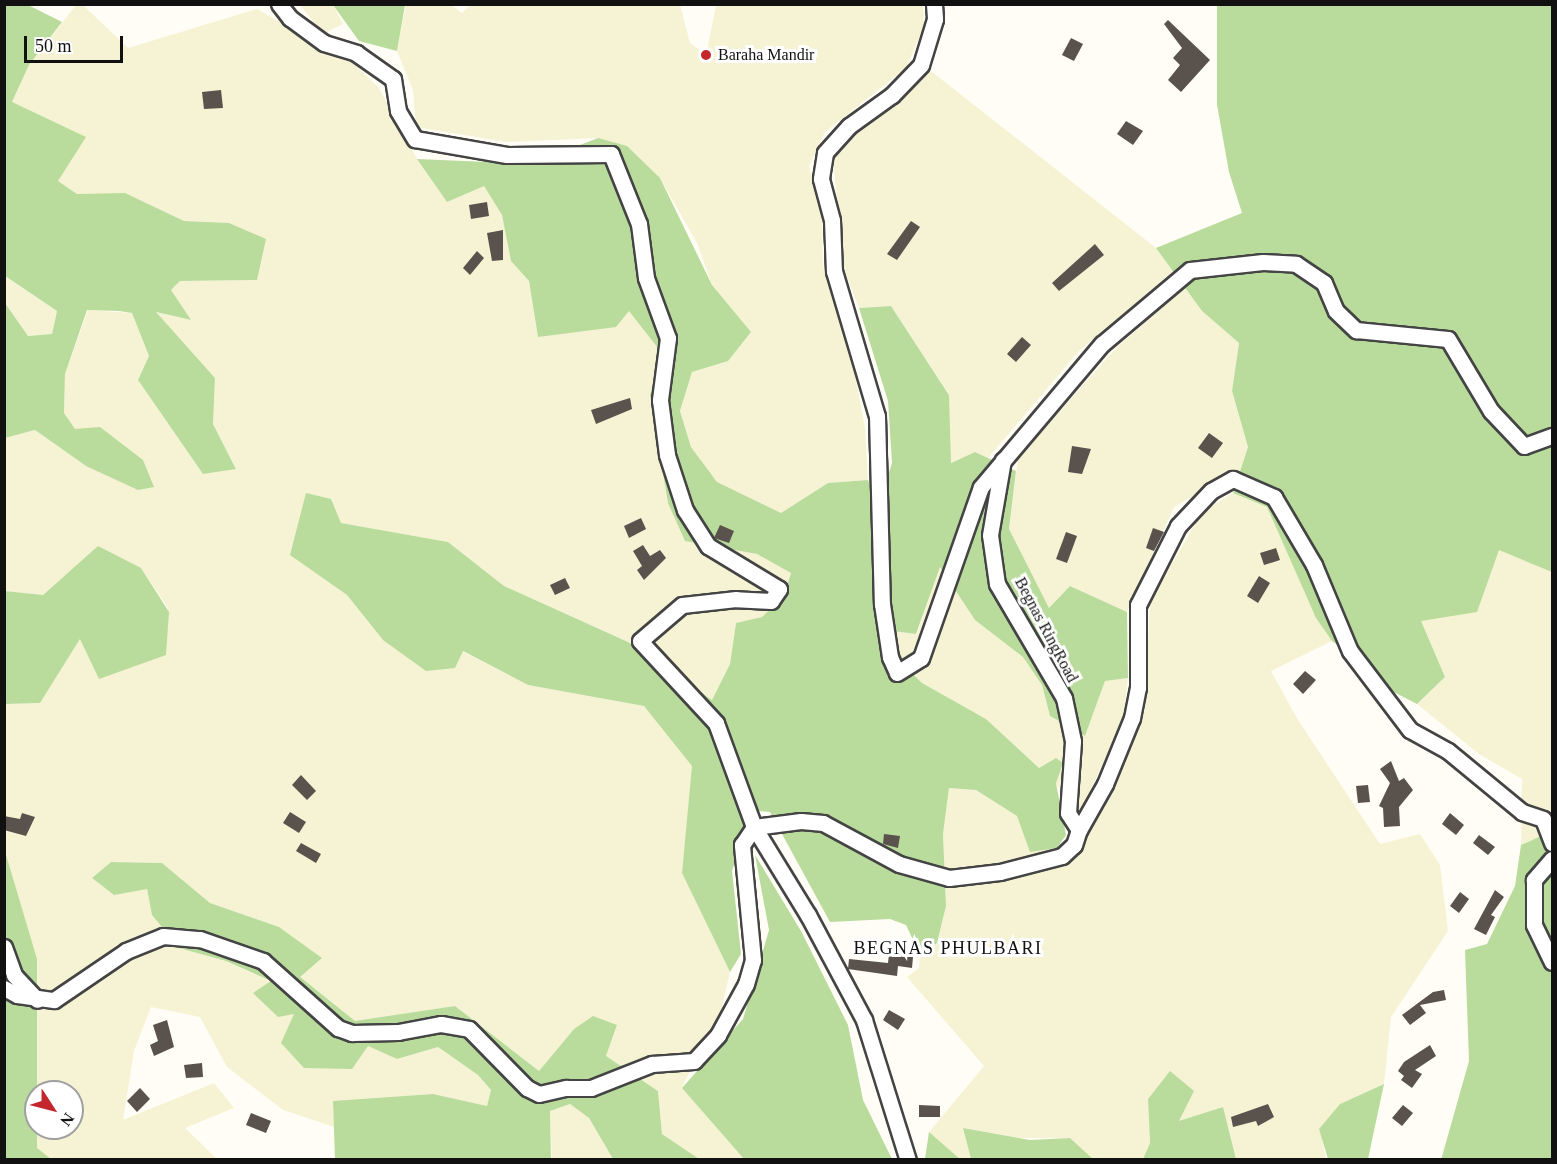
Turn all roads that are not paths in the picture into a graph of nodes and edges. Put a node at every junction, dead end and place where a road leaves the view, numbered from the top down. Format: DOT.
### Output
graph roads {
  1 [pos="279,4"];
  2 [pos="934,4"];
  3 [pos="1552,436"];
  4 [pos="1003,460"];
  5 [pos="754,827"];
  6 [pos="1079,830"];
  7 [pos="1552,843"];
  8 [pos="1552,859"];
  9 [pos="4,947"];
  10 [pos="1552,962"];
  11 [pos="4,988"];
  12 [pos="37,1000"];
  13 [pos="908,1160"];
  1 -- 5 [label="street"];
  2 -- 4 [label="street"];
  3 -- 4 [label="street"];
  4 -- 6 [label="street, Begnas RingRoad"];
  5 -- 6 [label="street"];
  5 -- 12 [label="street"];
  5 -- 13 [label="street"];
  6 -- 7 [label="street"];
  8 -- 10 [label="street"];
  9 -- 12 [label="street"];
  11 -- 12 [label="street"];
}
